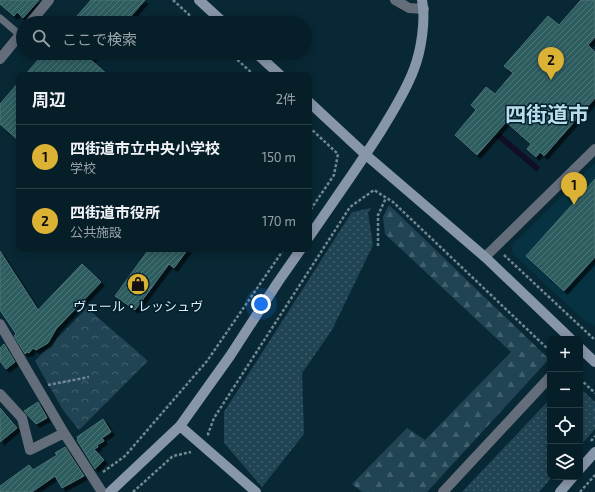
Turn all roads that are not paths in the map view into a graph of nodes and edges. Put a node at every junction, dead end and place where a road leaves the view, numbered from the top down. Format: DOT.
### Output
graph roads {
  1 [pos="49,0"];
  2 [pos="199,0"];
  3 [pos="395,0"];
  4 [pos="423,4"];
  5 [pos="36,16"];
  6 [pos="216,16"];
  7 [pos="0,18"];
  8 [pos="16,29"];
  9 [pos="16,40"];
  10 [pos="0,59"];
  11 [pos="264,60"];
  12 [pos="277,72"];
  13 [pos="312,105"];
  14 [pos="595,149"];
  15 [pos="366,155"];
  16 [pos="312,233"];
  17 [pos="299,252"];
  18 [pos="485,257"];
  19 [pos="0,324"];
  20 [pos="568,336"];
  21 [pos="583,351"];
  22 [pos="595,362"];
  23 [pos="547,380"];
  24 [pos="0,394"];
  25 [pos="180,426"];
  26 [pos="64,433"];
  27 [pos="595,452"];
  28 [pos="583,466"];
  29 [pos="570,480"];
  30 [pos="102,492"];
  31 [pos="110,492"];
  32 [pos="256,492"];
  33 [pos="443,492"];
  34 [pos="560,492"];
  1 -- 5 [label="street"];
  2 -- 6 [label="street"];
  3 -- 4 [label="street"];
  4 -- 15 [label="street"];
  7 -- 8 [label="lane"];
  9 -- 10 [label="street"];
  11 -- 12 [label="street"];
  13 -- 15 [label="street"];
  14 -- 18 [label="street"];
  15 -- 16 [label="street"];
  15 -- 18 [label="street"];
  17 -- 25 [label="street"];
  18 -- 20 [label="street"];
  19 -- 26 [label="street"];
  21 -- 22 [label="street"];
  23 -- 33 [label="street"];
  24 -- 26 [label="street"];
  25 -- 31 [label="street"];
  25 -- 32 [label="street"];
  26 -- 30 [label="street"];
  27 -- 28 [label="street"];
  29 -- 34 [label="street"];
}
